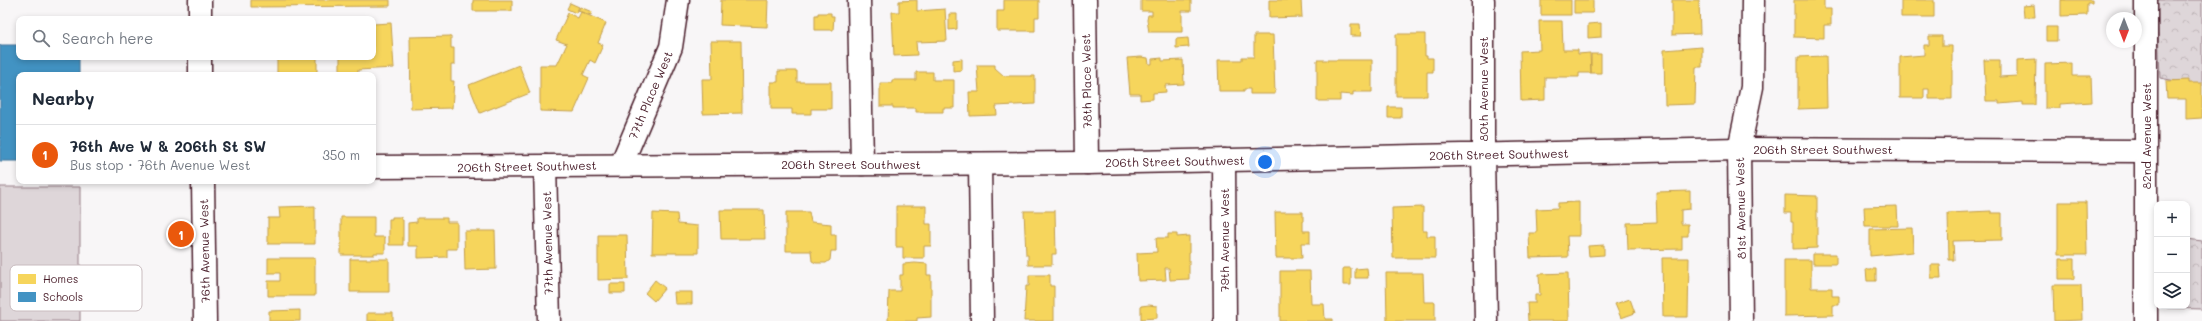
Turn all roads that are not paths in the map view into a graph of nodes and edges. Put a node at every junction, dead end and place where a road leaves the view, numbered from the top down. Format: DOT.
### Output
graph roads {
  1 [pos="200,0"];
  2 [pos="678,0"];
  3 [pos="859,0"];
  4 [pos="1085,0"];
  5 [pos="1483,0"];
  6 [pos="1753,0"];
  7 [pos="2146,0"];
  8 [pos="200,16"];
  9 [pos="200,60"];
  10 [pos="200,72"];
  11 [pos="1739,149"];
  12 [pos="2145,152"];
  13 [pos="1483,155"];
  14 [pos="1224,160"];
  15 [pos="1087,163"];
  16 [pos="862,164"];
  17 [pos="980,164"];
  18 [pos="621,165"];
  19 [pos="545,166"];
  20 [pos="376,167"];
  21 [pos="203,184"];
  22 [pos="205,321"];
  23 [pos="549,321"];
  24 [pos="982,321"];
  25 [pos="1225,321"];
  26 [pos="1486,321"];
  27 [pos="1741,321"];
  28 [pos="2146,321"];
  1 -- 8 [label="street"];
  2 -- 18 [label="street, 77th Place West"];
  3 -- 16 [label="street"];
  4 -- 15 [label="street, 78th Place West"];
  5 -- 13 [label="street, 80th Avenue West"];
  6 -- 11 [label="street, 81st Avenue West"];
  7 -- 12 [label="street, 82nd Avenue West"];
  9 -- 10 [label="street"];
  11 -- 12 [label="street, 206th Street Southwest"];
  11 -- 13 [label="street, 206th Street Southwest"];
  11 -- 27 [label="street, 81st Avenue West"];
  12 -- 28 [label="street, 82nd Avenue West"];
  13 -- 14 [label="street, 206th Street Southwest"];
  13 -- 26 [label="street, 80th Avenue West"];
  14 -- 15 [label="street, 206th Street Southwest"];
  14 -- 25 [label="street, 79th Avenue West"];
  15 -- 17 [label="street, 206th Street Southwest"];
  16 -- 17 [label="street, 206th Street Southwest"];
  16 -- 18 [label="street, 206th Street Southwest"];
  17 -- 24 [label="street"];
  18 -- 19 [label="street, 206th Street Southwest"];
  19 -- 20 [label="street, 206th Street Southwest"];
  19 -- 23 [label="street, 77th Avenue West"];
  21 -- 22 [label="street, 76th Avenue West"];
}
